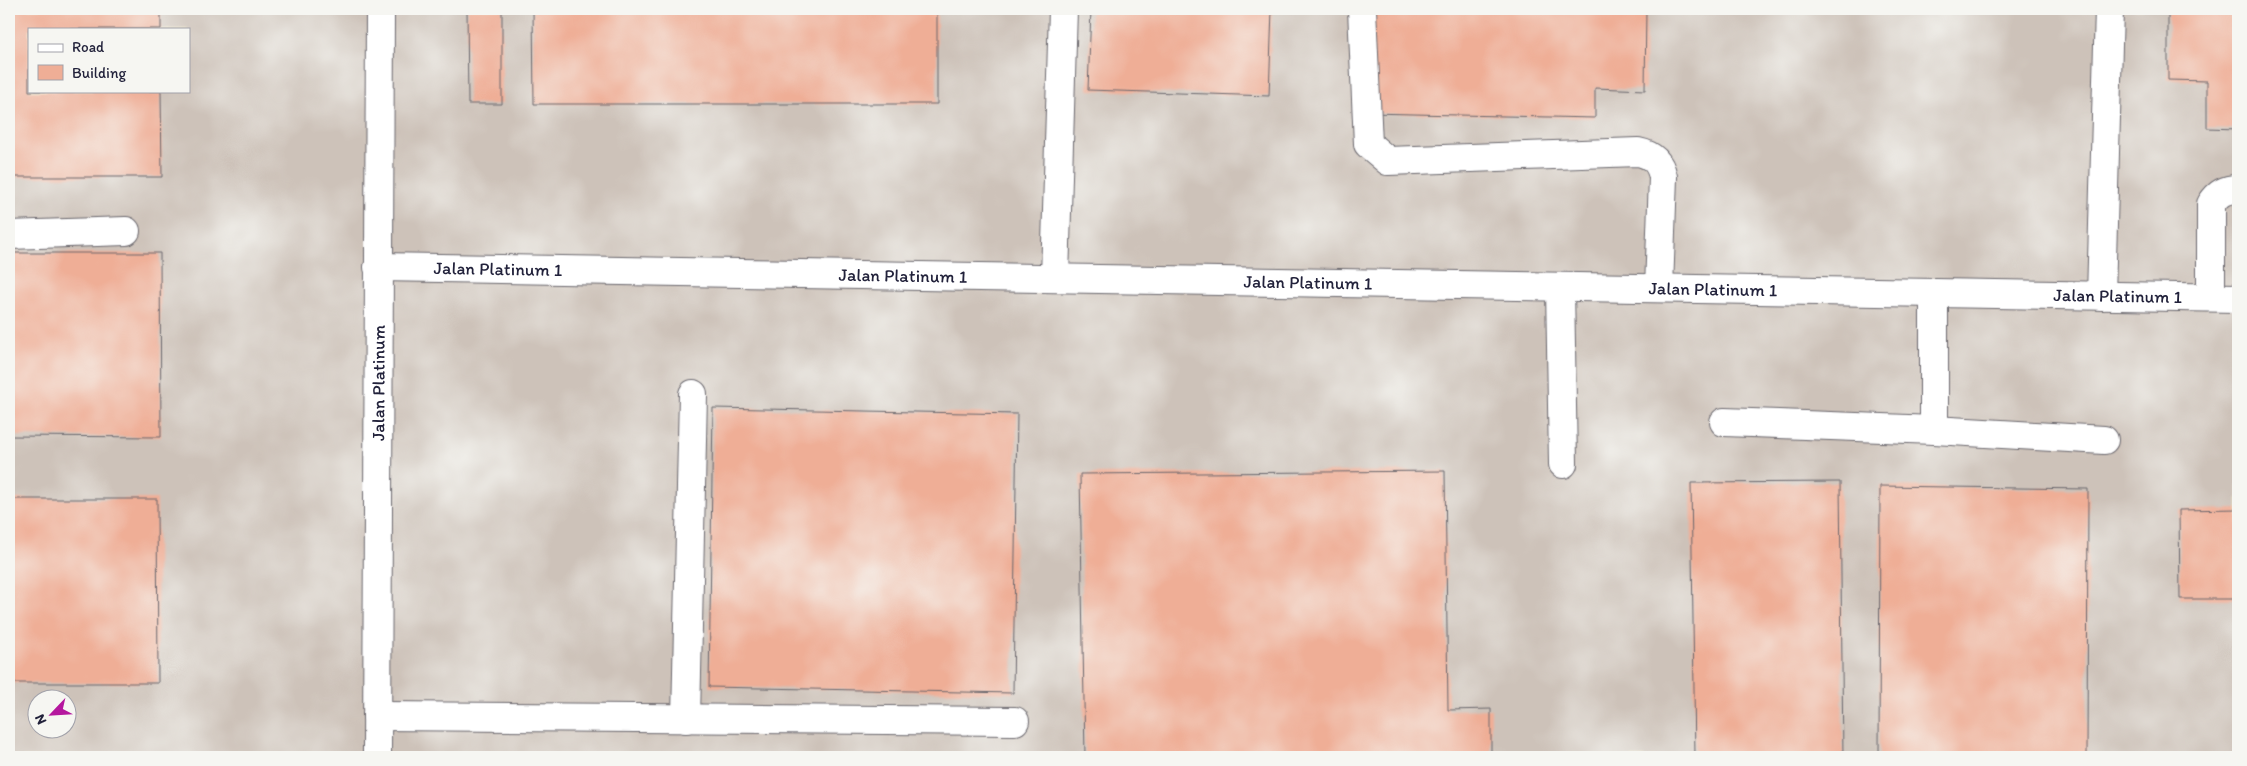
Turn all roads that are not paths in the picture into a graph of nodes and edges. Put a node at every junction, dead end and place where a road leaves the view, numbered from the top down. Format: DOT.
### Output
graph roads {
  1 [pos="380,9"];
  2 [pos="1063,9"];
  3 [pos="1362,9"];
  4 [pos="2108,9"];
  5 [pos="2238,189"];
  6 [pos="126,231"];
  7 [pos="9,235"];
  8 [pos="378,267"];
  9 [pos="1056,278"];
  10 [pos="1560,286"];
  11 [pos="1659,288"];
  12 [pos="1934,293"];
  13 [pos="2101,296"];
  14 [pos="2211,298"];
  15 [pos="2238,298"];
  16 [pos="692,394"];
  17 [pos="1724,422"];
  18 [pos="1934,430"];
  19 [pos="2104,440"];
  20 [pos="1563,464"];
  21 [pos="377,716"];
  22 [pos="686,719"];
  23 [pos="1015,721"];
  24 [pos="377,757"];
  1 -- 8 [label="street, Jalan Platinum"];
  2 -- 9 [label="street"];
  3 -- 11 [label="street"];
  4 -- 13 [label="street"];
  5 -- 14 [label="street"];
  6 -- 7 [label="street"];
  8 -- 9 [label="street, Jalan Platinum 1"];
  8 -- 21 [label="street, Jalan Platinum"];
  9 -- 10 [label="street, Jalan Platinum 1"];
  10 -- 11 [label="street, Jalan Platinum 1"];
  10 -- 20 [label="street"];
  11 -- 12 [label="street, Jalan Platinum 1"];
  12 -- 13 [label="street, Jalan Platinum 1"];
  12 -- 18 [label="street"];
  13 -- 14 [label="street, Jalan Platinum 1"];
  14 -- 15 [label="street, Jalan Platinum 1"];
  16 -- 22 [label="street"];
  17 -- 18 [label="street"];
  18 -- 19 [label="street"];
  21 -- 22 [label="street"];
  21 -- 24 [label="street, Jalan Platinum"];
  22 -- 23 [label="street"];
}
